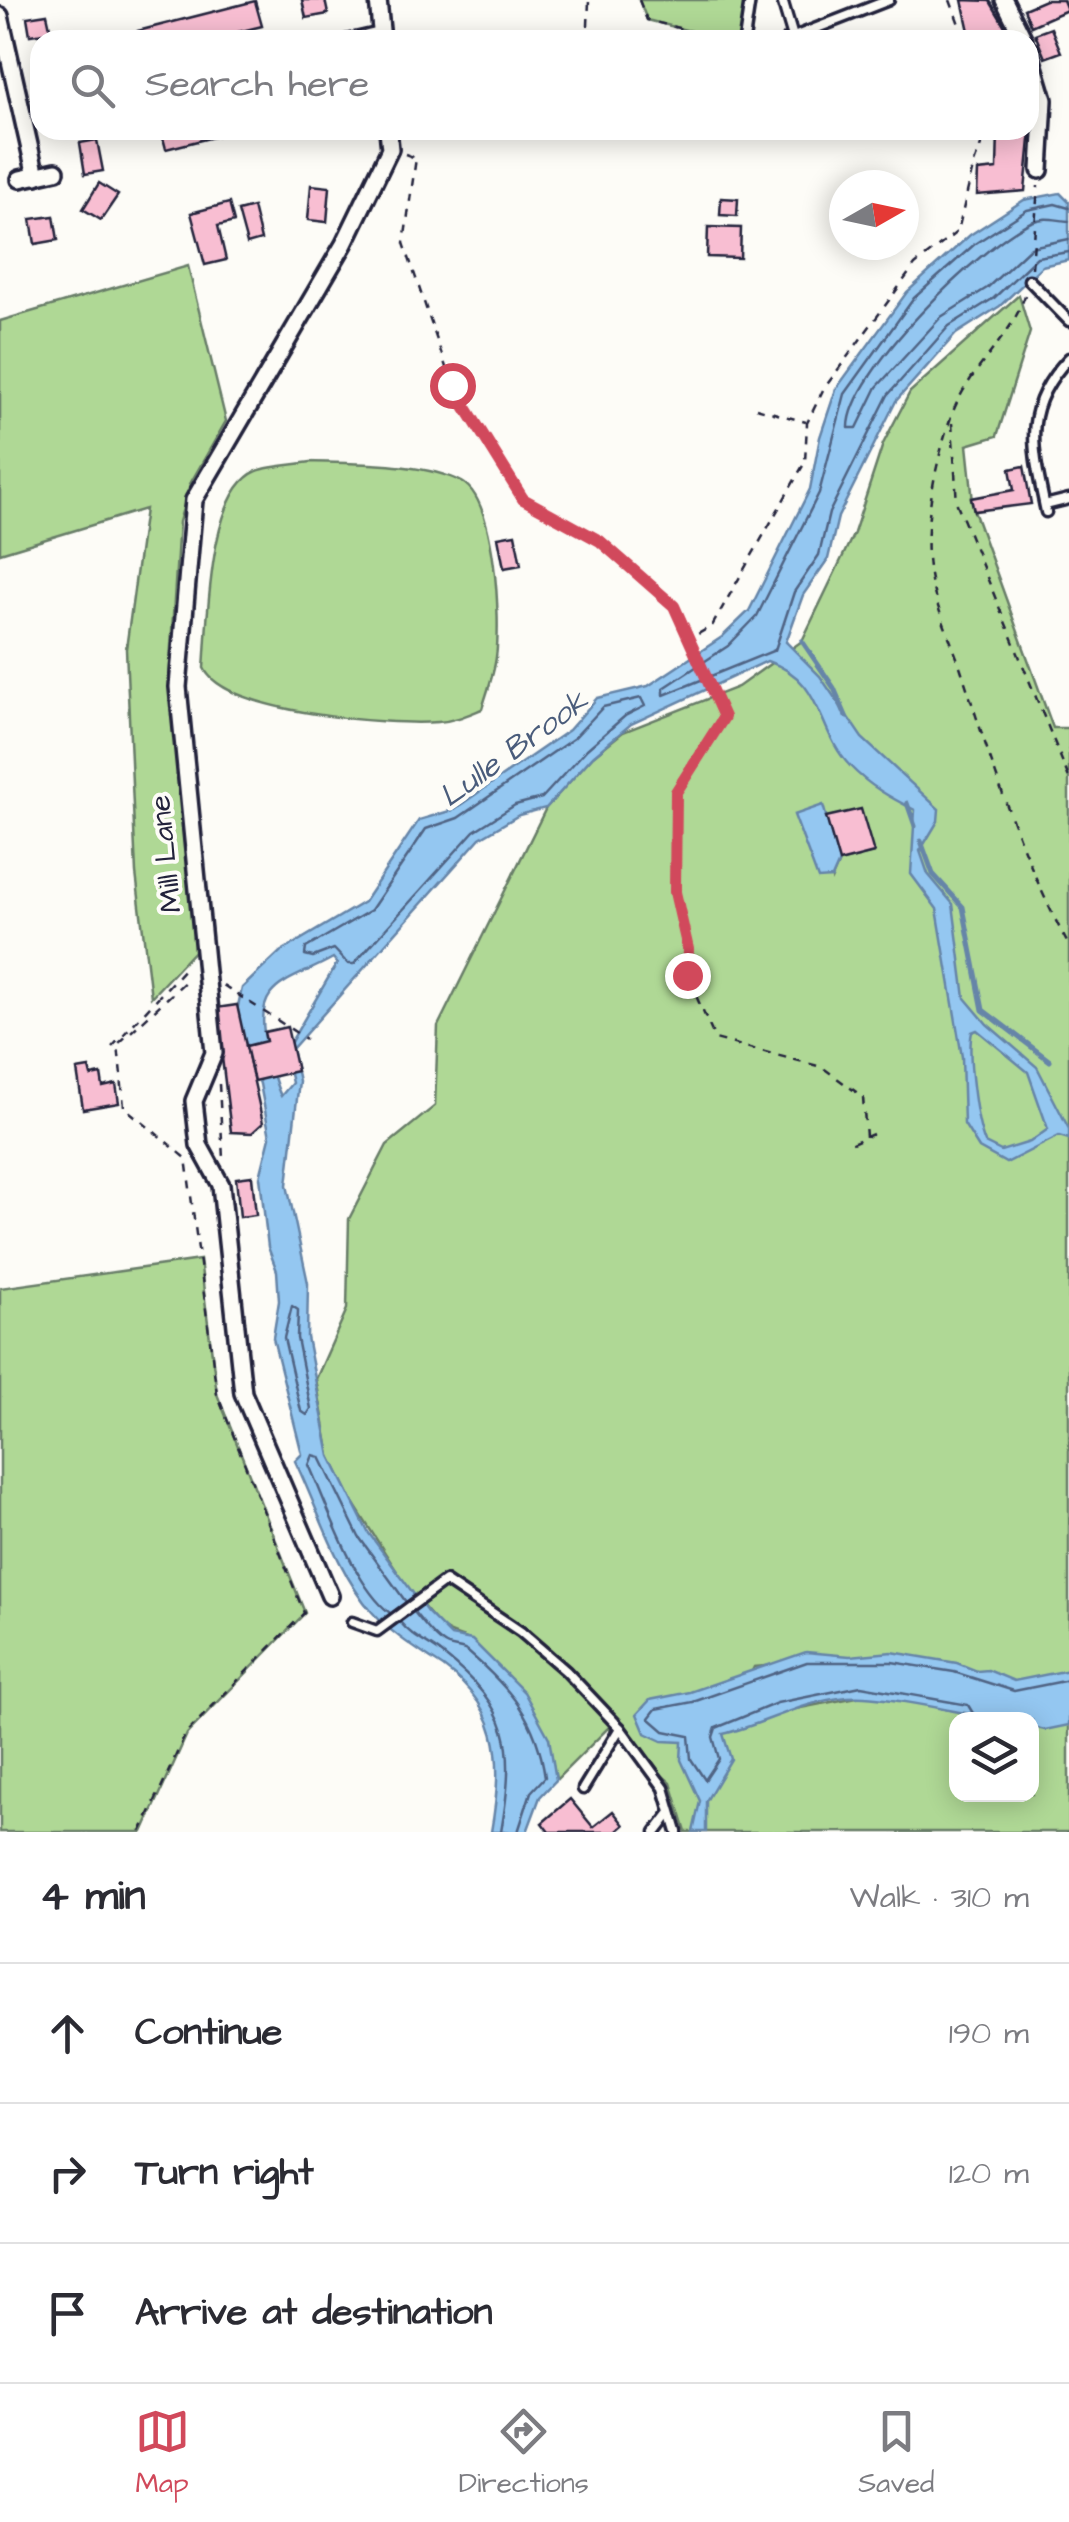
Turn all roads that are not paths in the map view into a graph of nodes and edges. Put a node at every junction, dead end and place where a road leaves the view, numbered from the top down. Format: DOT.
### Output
graph roads {
  1 [pos="378,0"];
  2 [pos="750,0"];
  3 [pos="782,0"];
  4 [pos="889,0"];
  5 [pos="1004,0"];
  6 [pos="0,16"];
  7 [pos="380,30"];
  8 [pos="746,30"];
  9 [pos="788,30"];
  10 [pos="810,30"];
  11 [pos="1019,30"];
  12 [pos="1039,83"];
  13 [pos="389,140"];
  14 [pos="1040,170"];
  15 [pos="56,171"];
  16 [pos="1029,280"];
  17 [pos="1069,321"];
  18 [pos="1069,358"];
  19 [pos="1069,500"];
  20 [pos="330,1596"];
  21 [pos="352,1622"];
  22 [pos="620,1728"];
  23 [pos="583,1790"];
  24 [pos="669,1814"];
  25 [pos="656,1832"];
  26 [pos="677,1832"];
  1 -- 7 [label="street"];
  2 -- 8 [label="lane"];
  3 -- 9 [label="lane"];
  4 -- 10 [label="lane"];
  5 -- 11 [label="street"];
  6 -- 15 [label="street"];
  12 -- 14 [label="street"];
  13 -- 20 [label="street, Mill Lane"];
  16 -- 17 [label="lane"];
  18 -- 19 [label="lane"];
  21 -- 22 [label="lane"];
  22 -- 23 [label="lane"];
  22 -- 24 [label="lane"];
  24 -- 25 [label="lane"];
  24 -- 26 [label="lane"];
}
